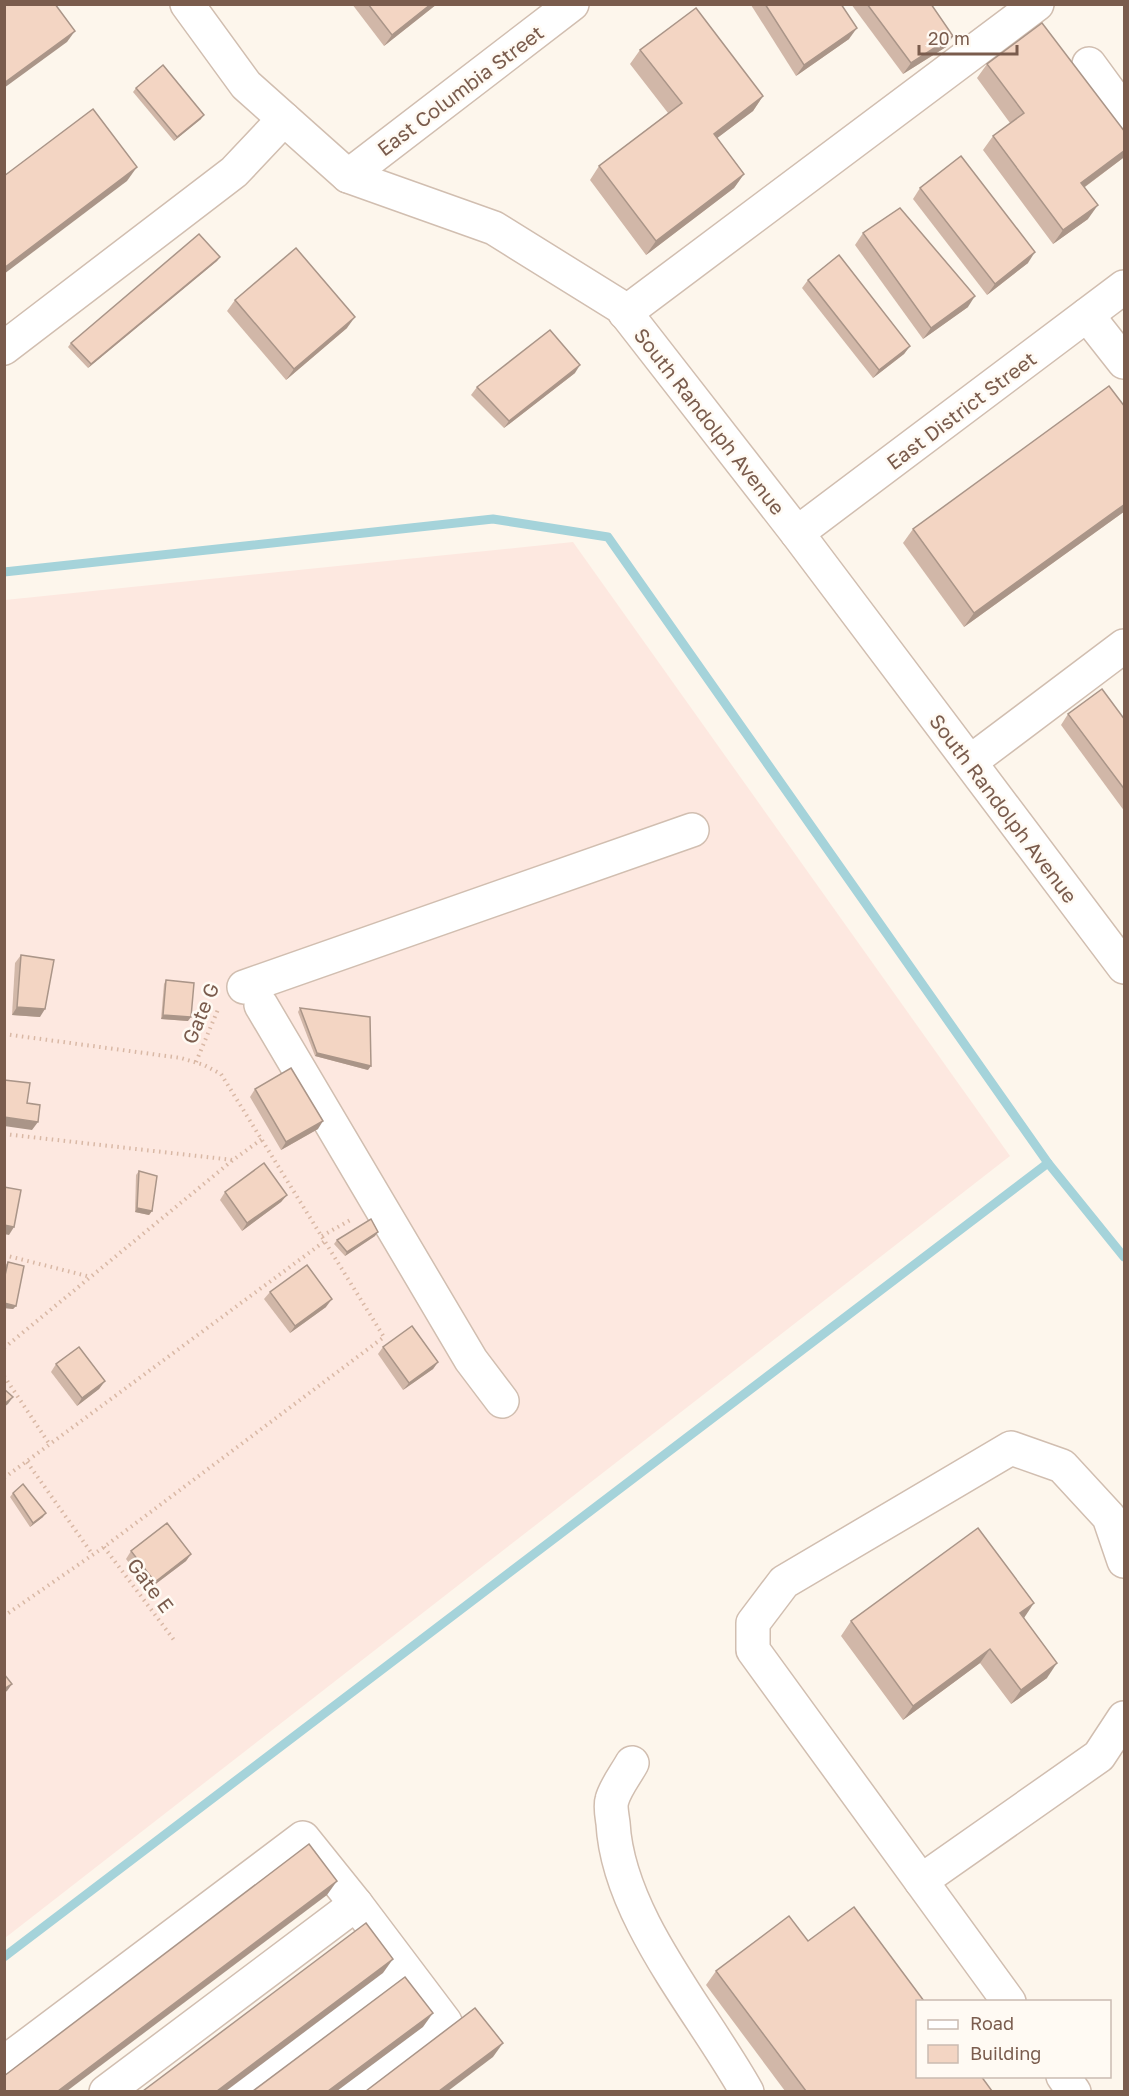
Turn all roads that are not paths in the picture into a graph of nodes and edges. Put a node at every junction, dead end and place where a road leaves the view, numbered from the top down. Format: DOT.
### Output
graph roads {
  1 [pos="187,4"];
  2 [pos="572,4"];
  3 [pos="1037,4"];
  4 [pos="1089,64"];
  5 [pos="1125,112"];
  6 [pos="284,119"];
  7 [pos="348,176"];
  8 [pos="1125,287"];
  9 [pos="625,313"];
  10 [pos="1087,315"];
  11 [pos="4,348"];
  12 [pos="1125,362"];
  13 [pos="797,533"];
  14 [pos="1125,646"];
  15 [pos="970,762"];
  16 [pos="692,830"];
  17 [pos="1125,967"];
  18 [pos="502,1401"];
  19 [pos="1125,1561"];
  20 [pos="1125,1718"];
  21 [pos="632,1763"];
  22 [pos="921,1881"];
  23 [pos="356,1904"];
  24 [pos="403,1970"];
  25 [pos="1008,2000"];
  26 [pos="4,2063"];
  27 [pos="1064,2078"];
  28 [pos="106,2091"];
  29 [pos="242,2091"];
  30 [pos="353,2091"];
  31 [pos="747,2091"];
  32 [pos="1074,2091"];
  1 -- 6 [label="street, South Randolph Avenue"];
  2 -- 7 [label="street, East Columbia Street"];
  3 -- 9 [label="street"];
  4 -- 5 [label="street"];
  6 -- 7 [label="street, South Randolph Avenue"];
  6 -- 11 [label="street"];
  7 -- 9 [label="street, South Randolph Avenue"];
  8 -- 10 [label="street, East District Street"];
  9 -- 13 [label="street, South Randolph Avenue"];
  10 -- 12 [label="street"];
  10 -- 13 [label="street, East District Street"];
  13 -- 15 [label="street, South Randolph Avenue"];
  14 -- 15 [label="street"];
  15 -- 17 [label="street, South Randolph Avenue"];
  16 -- 18 [label="street"];
  19 -- 22 [label="street"];
  20 -- 22 [label="street"];
  21 -- 31 [label="street"];
  22 -- 25 [label="street"];
  23 -- 24 [label="street"];
  23 -- 26 [label="street"];
  23 -- 28 [label="street"];
  24 -- 29 [label="street"];
  24 -- 30 [label="street"];
  27 -- 32 [label="street"];
}
